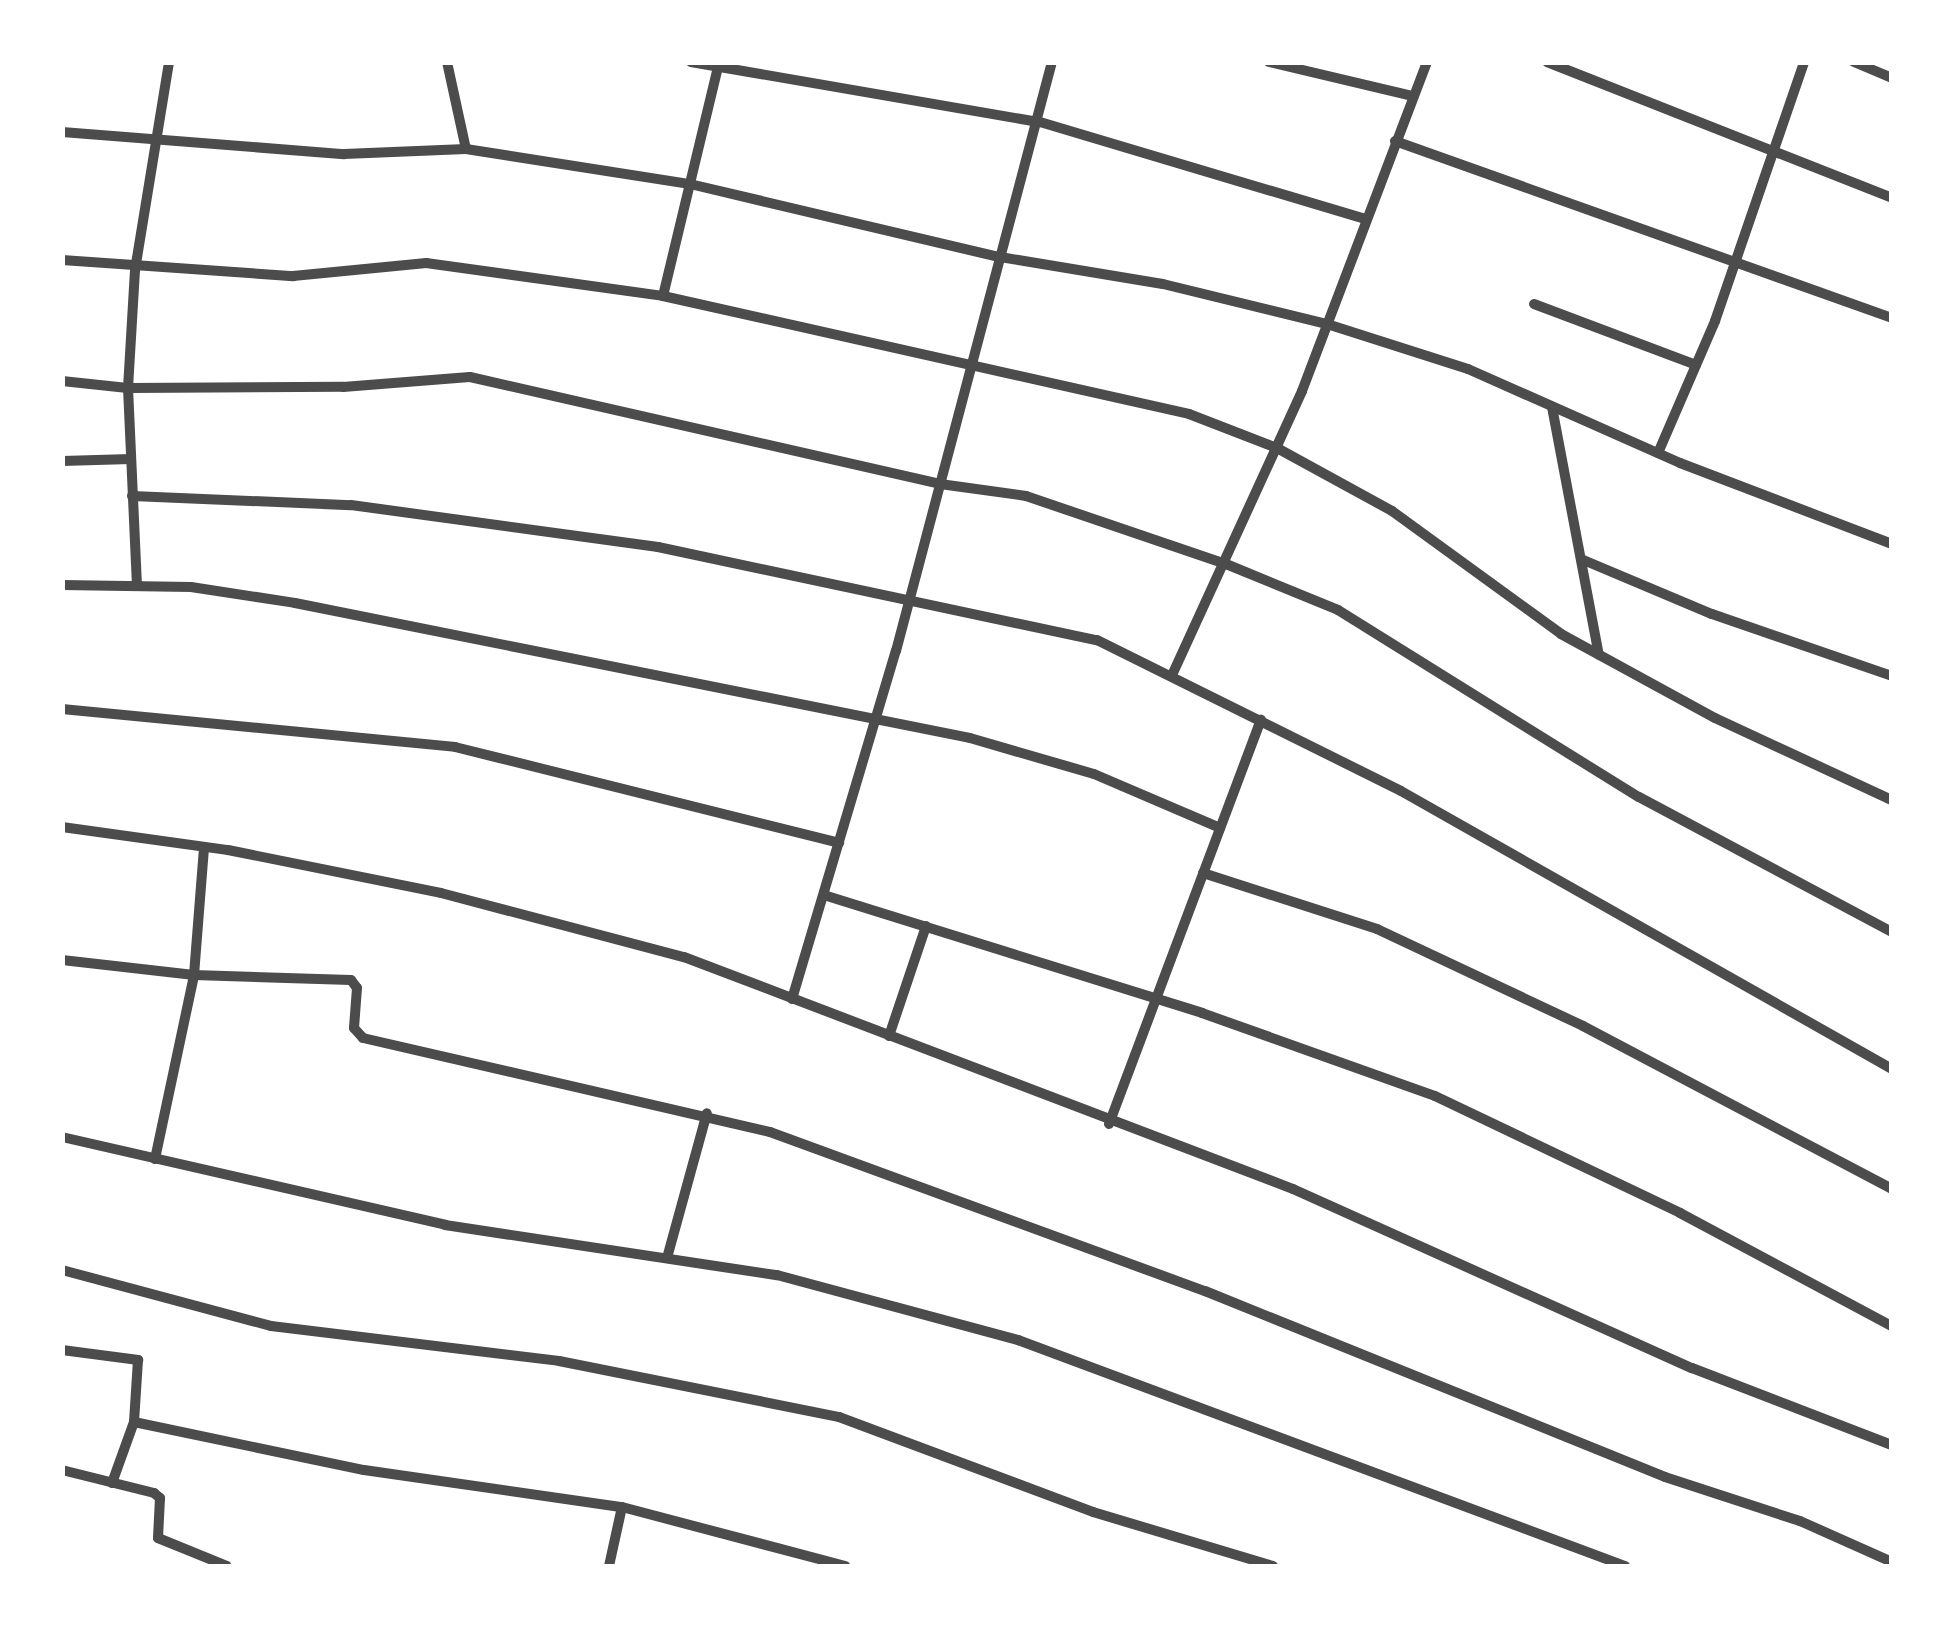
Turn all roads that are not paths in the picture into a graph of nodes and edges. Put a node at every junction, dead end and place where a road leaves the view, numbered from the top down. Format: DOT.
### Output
graph roads {
  1 [pos="169,62"];
  2 [pos="447,62"];
  3 [pos="691,62"];
  4 [pos="1052,62"];
  5 [pos="1269,62"];
  6 [pos="1427,62"];
  7 [pos="1547,62"];
  8 [pos="1804,62"];
  9 [pos="1854,62"];
  10 [pos="719,64"];
  11 [pos="1892,78"];
  12 [pos="1414,96"];
  13 [pos="1040,122"];
  14 [pos="62,132"];
  15 [pos="154,140"];
  16 [pos="1395,141"];
  17 [pos="466,149"];
  18 [pos="1771,153"];
  19 [pos="690,184"];
  20 [pos="1892,198"];
  21 [pos="1366,219"];
  22 [pos="1000,257"];
  23 [pos="62,260"];
  24 [pos="1733,260"];
  25 [pos="135,270"];
  26 [pos="663,296"];
  27 [pos="1534,304"];
  28 [pos="1892,318"];
  29 [pos="1326,324"];
  30 [pos="1696,365"];
  31 [pos="971,369"];
  32 [pos="62,381"];
  33 [pos="128,388"];
  34 [pos="1552,406"];
  35 [pos="1277,448"];
  36 [pos="1658,454"];
  37 [pos="131,459"];
  38 [pos="62,461"];
  39 [pos="940,484"];
  40 [pos="132,496"];
  41 [pos="1892,544"];
  42 [pos="1581,559"];
  43 [pos="1226,564"];
  44 [pos="62,585"];
  45 [pos="137,586"];
  46 [pos="910,596"];
  47 [pos="1599,655"];
  48 [pos="1173,673"];
  49 [pos="1892,676"];
  50 [pos="62,709"];
  51 [pos="875,719"];
  52 [pos="1261,720"];
  53 [pos="1892,800"];
  54 [pos="62,827"];
  55 [pos="1220,828"];
  56 [pos="839,843"];
  57 [pos="204,846"];
  58 [pos="1203,873"];
  59 [pos="827,896"];
  60 [pos="926,926"];
  61 [pos="1892,932"];
  62 [pos="62,960"];
  63 [pos="194,975"];
  64 [pos="1155,998"];
  65 [pos="792,999"];
  66 [pos="889,1036"];
  67 [pos="1892,1069"];
  68 [pos="707,1114"];
  69 [pos="1109,1124"];
  70 [pos="62,1137"];
  71 [pos="155,1160"];
  72 [pos="1892,1190"];
  73 [pos="667,1258"];
  74 [pos="62,1270"];
  75 [pos="1892,1326"];
  76 [pos="62,1350"];
  77 [pos="134,1422"];
  78 [pos="1892,1445"];
  79 [pos="62,1470"];
  80 [pos="112,1482"];
  81 [pos="622,1507"];
  82 [pos="1892,1562"];
  83 [pos="227,1566"];
  84 [pos="609,1566"];
  85 [pos="845,1566"];
  86 [pos="1272,1566"];
  87 [pos="1626,1566"];
  1 -- 15 [label="street"];
  2 -- 17 [label="street"];
  3 -- 10 [label="street"];
  4 -- 13 [label="street"];
  5 -- 12 [label="street"];
  6 -- 12 [label="street"];
  7 -- 18 [label="street"];
  8 -- 18 [label="street"];
  9 -- 11 [label="street"];
  10 -- 13 [label="street"];
  10 -- 19 [label="street"];
  12 -- 16 [label="street"];
  13 -- 21 [label="street"];
  13 -- 22 [label="street"];
  14 -- 15 [label="street"];
  15 -- 17 [label="street"];
  15 -- 25 [label="street"];
  16 -- 21 [label="street"];
  16 -- 24 [label="street"];
  17 -- 19 [label="street"];
  18 -- 20 [label="street"];
  18 -- 24 [label="street"];
  19 -- 22 [label="street"];
  19 -- 26 [label="street"];
  21 -- 29 [label="street"];
  22 -- 29 [label="street"];
  22 -- 31 [label="street"];
  23 -- 25 [label="street"];
  24 -- 28 [label="street"];
  24 -- 30 [label="street"];
  25 -- 26 [label="street"];
  25 -- 33 [label="street"];
  26 -- 31 [label="street"];
  27 -- 30 [label="street"];
  29 -- 34 [label="street"];
  29 -- 35 [label="street"];
  30 -- 36 [label="street"];
  31 -- 35 [label="street"];
  31 -- 39 [label="street"];
  32 -- 33 [label="street"];
  33 -- 37 [label="street"];
  33 -- 39 [label="street"];
  34 -- 36 [label="street"];
  34 -- 42 [label="street"];
  35 -- 43 [label="street"];
  35 -- 47 [label="street"];
  36 -- 41 [label="street"];
  37 -- 38 [label="street"];
  37 -- 40 [label="street"];
  39 -- 43 [label="street"];
  39 -- 46 [label="street"];
  40 -- 45 [label="street"];
  40 -- 46 [label="street"];
  42 -- 47 [label="street"];
  42 -- 49 [label="street"];
  43 -- 48 [label="street"];
  43 -- 61 [label="street"];
  44 -- 45 [label="street"];
  45 -- 51 [label="street"];
  46 -- 48 [label="street"];
  46 -- 51 [label="street"];
  47 -- 53 [label="street"];
  48 -- 52 [label="street"];
  50 -- 56 [label="street"];
  51 -- 55 [label="street"];
  51 -- 56 [label="street"];
  52 -- 55 [label="street"];
  52 -- 67 [label="street"];
  54 -- 57 [label="street"];
  55 -- 58 [label="street"];
  56 -- 59 [label="street"];
  57 -- 63 [label="street"];
  57 -- 65 [label="street"];
  58 -- 64 [label="street"];
  58 -- 72 [label="street"];
  59 -- 60 [label="street"];
  59 -- 65 [label="street"];
  60 -- 64 [label="street"];
  60 -- 66 [label="street"];
  62 -- 63 [label="street"];
  63 -- 68 [label="street"];
  63 -- 71 [label="street"];
  64 -- 69 [label="street"];
  64 -- 75 [label="street"];
  65 -- 66 [label="street"];
  66 -- 69 [label="street"];
  68 -- 73 [label="street"];
  68 -- 82 [label="street"];
  69 -- 78 [label="street"];
  70 -- 71 [label="street"];
  71 -- 73 [label="street"];
  73 -- 87 [label="street"];
  74 -- 86 [label="street"];
  76 -- 77 [label="street"];
  77 -- 80 [label="street"];
  77 -- 81 [label="street"];
  79 -- 80 [label="street"];
  80 -- 83 [label="street"];
  81 -- 84 [label="street"];
  81 -- 85 [label="street"];
}
